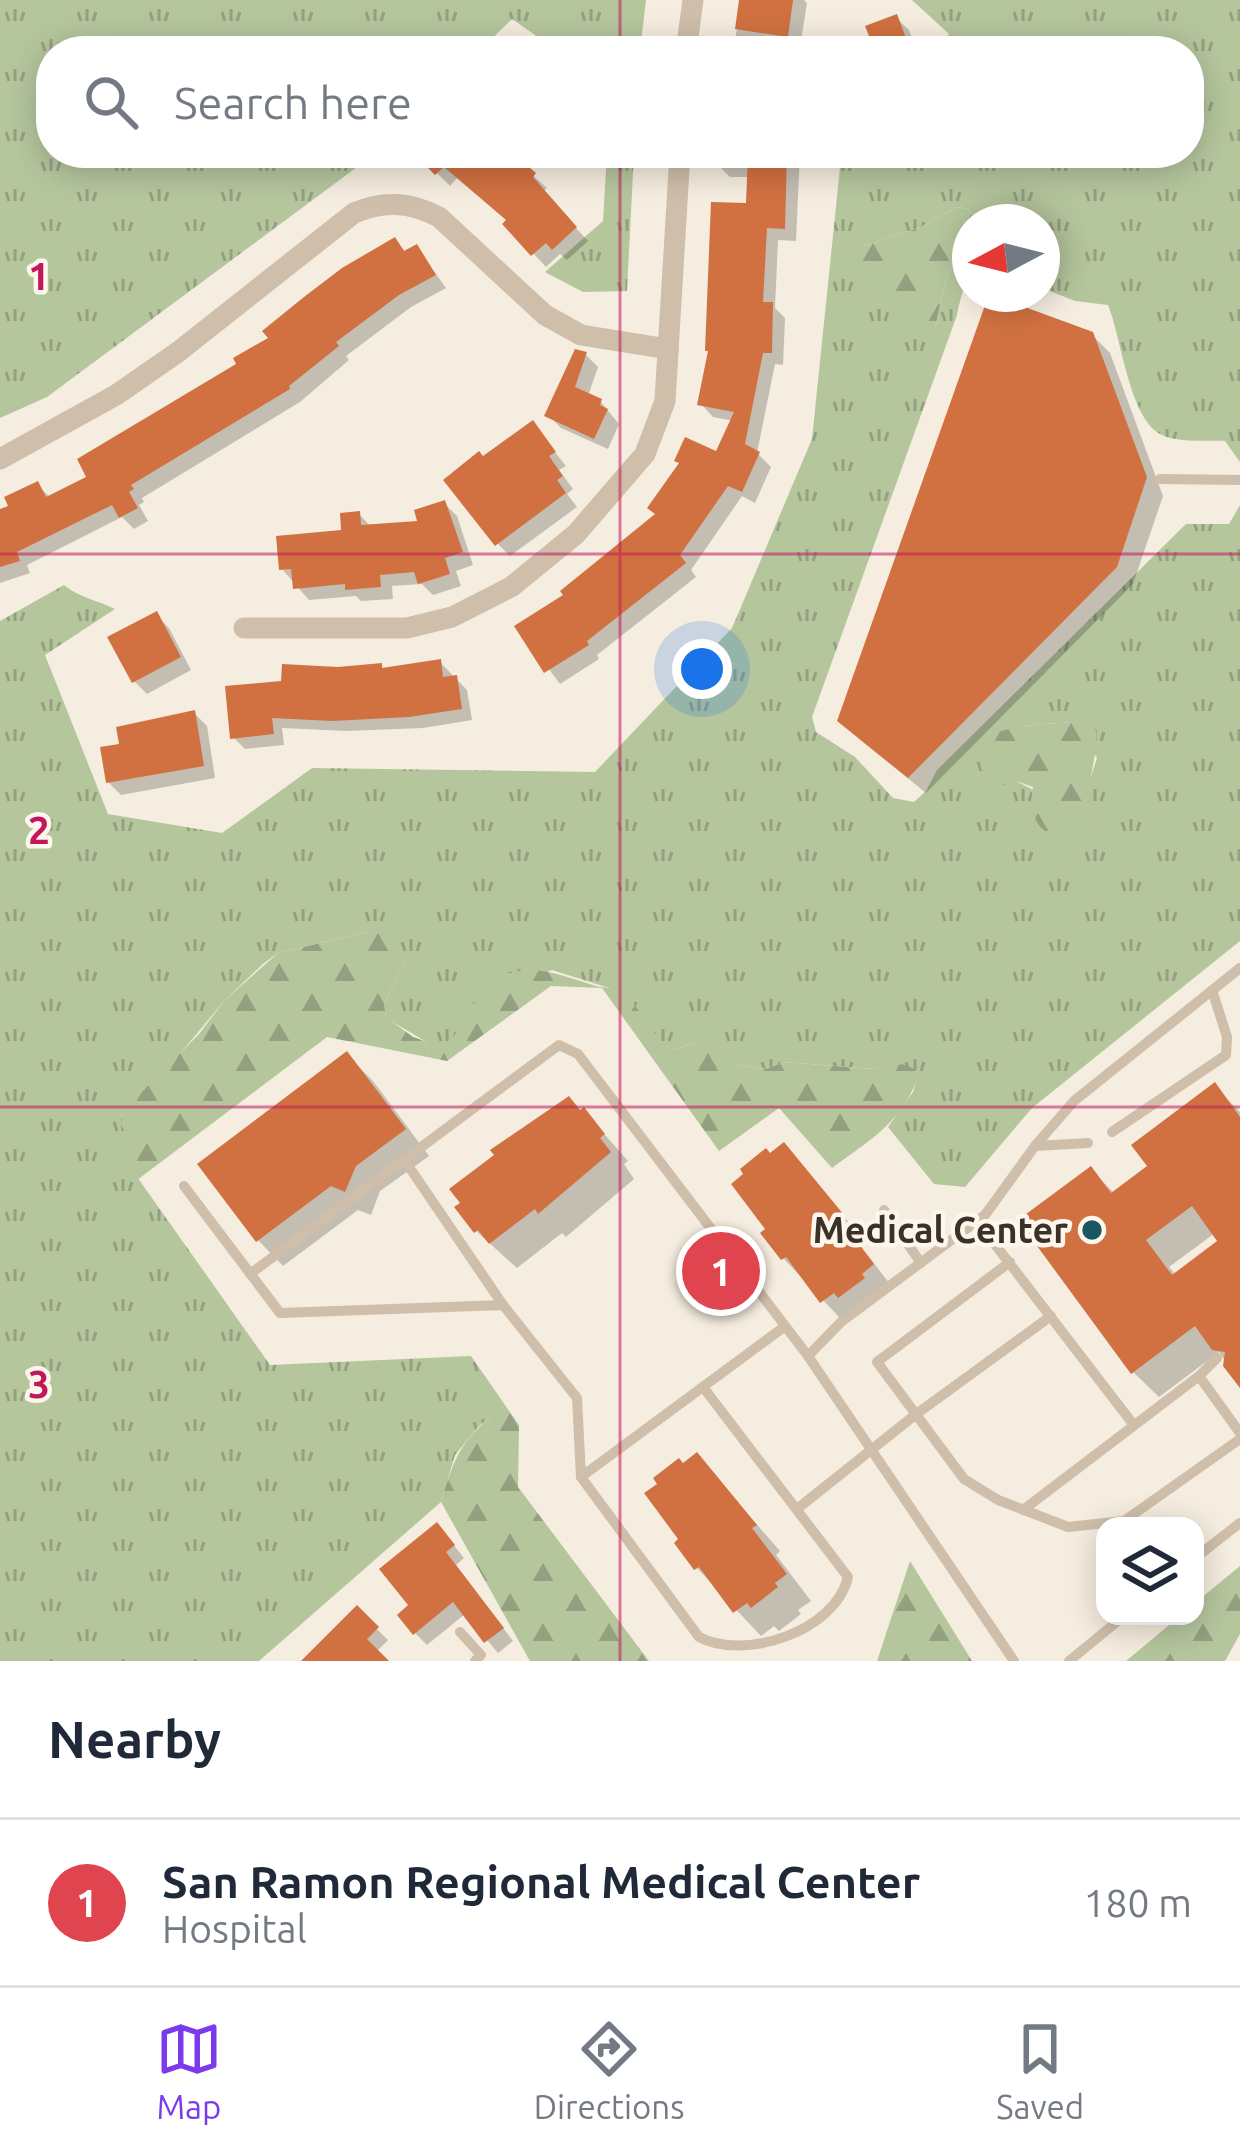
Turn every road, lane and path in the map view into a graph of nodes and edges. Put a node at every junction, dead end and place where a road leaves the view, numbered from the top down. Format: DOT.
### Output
graph roads {
  1 [pos="693,0"];
  2 [pos="688,36"];
  3 [pos="679,168"];
  4 [pos="668,350"];
  5 [pos="0,459"];
  6 [pos="1160,479"];
  7 [pos="1240,480"];
  8 [pos="244,628"];
  9 [pos="1240,968"];
  10 [pos="1212,991"];
  11 [pos="1112,1132"];
  12 [pos="1088,1143"];
  13 [pos="1035,1145"];
  14 [pos="405,1162"];
  15 [pos="184,1186"];
  16 [pos="884,1210"];
  17 [pos="977,1221"];
  18 [pos="921,1262"];
  19 [pos="1010,1262"];
  20 [pos="250,1274"];
  21 [pos="503,1305"];
  22 [pos="1051,1316"];
  23 [pos="784,1327"];
  24 [pos="808,1356"];
  25 [pos="1217,1358"];
  26 [pos="1199,1376"];
  27 [pos="703,1387"];
  28 [pos="915,1414"];
  29 [pos="1133,1424"];
  30 [pos="1240,1436"];
  31 [pos="872,1451"];
  32 [pos="581,1477"];
  33 [pos="797,1509"];
  34 [pos="1023,1510"];
  35 [pos="1240,1523"];
  36 [pos="1204,1551"];
  37 [pos="1113,1625"];
  38 [pos="460,1631"];
  39 [pos="475,1661"];
  40 [pos="1013,1661"];
  41 [pos="1069,1661"];
  1 -- 2 [label="street"];
  3 -- 4 [label="street"];
  4 -- 5 [label="street"];
  4 -- 8 [label="street"];
  6 -- 7 [label="lane"];
  9 -- 10 [label="lane"];
  10 -- 11 [label="lane"];
  10 -- 13 [label="lane"];
  12 -- 13 [label="lane"];
  13 -- 17 [label="lane"];
  14 -- 20 [label="lane"];
  14 -- 21 [label="lane"];
  14 -- 23 [label="lane"];
  15 -- 20 [label="lane"];
  16 -- 18 [label="lane"];
  17 -- 18 [label="lane"];
  17 -- 19 [label="lane"];
  18 -- 24 [label="lane"];
  19 -- 22 [label="lane"];
  19 -- 28 [label="lane"];
  20 -- 21 [label="lane"];
  21 -- 32 [label="lane"];
  22 -- 28 [label="lane"];
  22 -- 29 [label="lane"];
  23 -- 24 [label="lane"];
  23 -- 27 [label="lane"];
  24 -- 31 [label="lane"];
  25 -- 26 [label="lane"];
  26 -- 29 [label="lane"];
  26 -- 30 [label="lane"];
  27 -- 32 [label="lane"];
  27 -- 33 [label="lane"];
  28 -- 31 [label="lane"];
  28 -- 34 [label="lane"];
  29 -- 34 [label="lane"];
  30 -- 34 [label="lane"];
  31 -- 33 [label="lane"];
  31 -- 40 [label="lane"];
  32 -- 33 [label="lane"];
  35 -- 36 [label="lane"];
  37 -- 41 [label="lane"];
  38 -- 39 [label="lane"];
}
